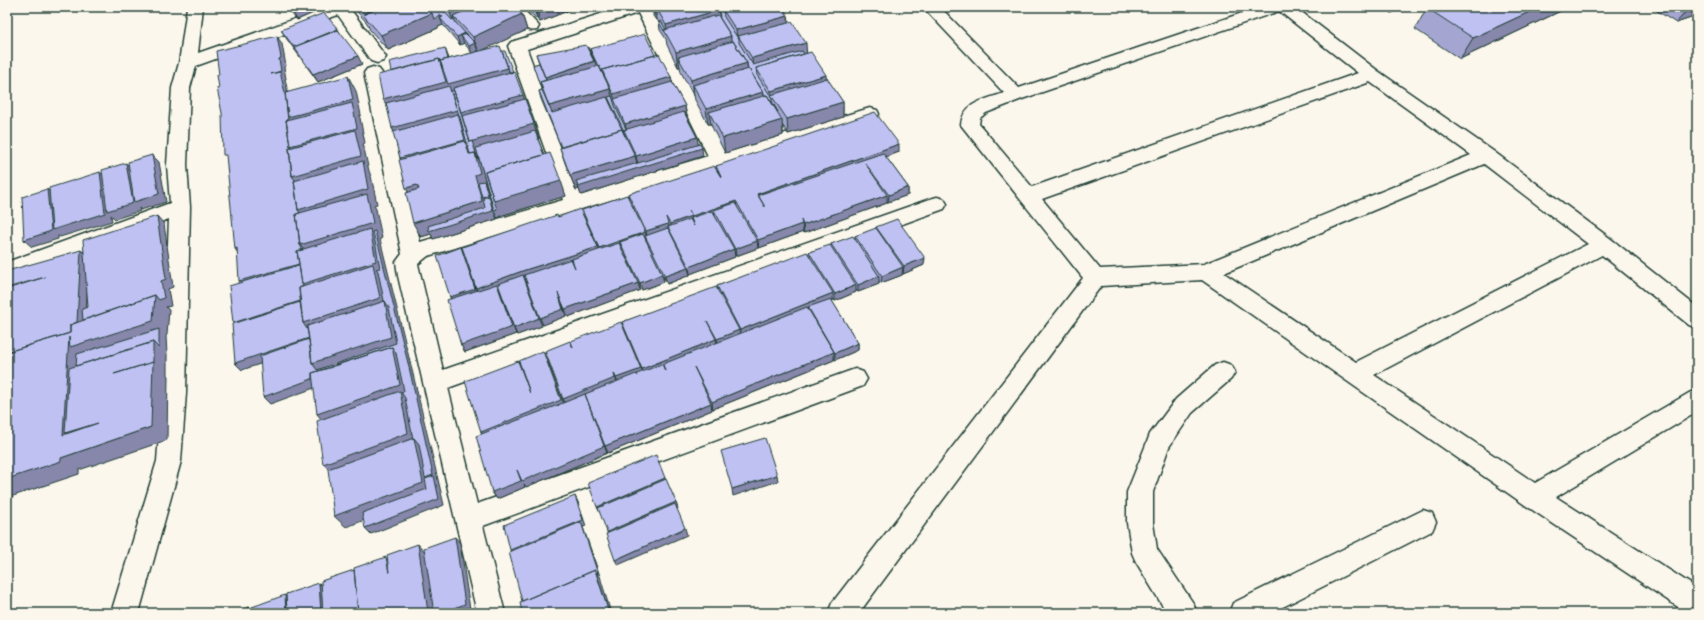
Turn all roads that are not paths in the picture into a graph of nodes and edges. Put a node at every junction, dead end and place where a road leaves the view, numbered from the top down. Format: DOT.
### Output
graph roads {
  1 [pos="195,7"];
  2 [pos="343,7"];
  3 [pos="512,7"];
  4 [pos="641,7"];
  5 [pos="931,7"];
  6 [pos="1276,7"];
  7 [pos="1284,7"];
  8 [pos="531,26"];
  9 [pos="188,63"];
  10 [pos="1372,75"];
  11 [pos="1016,95"];
  12 [pos="870,114"];
  13 [pos="1486,156"];
  14 [pos="719,159"];
  15 [pos="1028,196"];
  16 [pos="574,203"];
  17 [pos="936,204"];
  18 [pos="180,207"];
  19 [pos="1604,245"];
  20 [pos="413,255"];
  21 [pos="7,271"];
  22 [pos="1206,272"];
  23 [pos="1095,278"];
  24 [pos="1697,319"];
  25 [pos="1223,372"];
  26 [pos="1354,374"];
  27 [pos="855,379"];
  28 [pos="435,383"];
  29 [pos="1697,400"];
  30 [pos="1534,497"];
  31 [pos="468,519"];
  32 [pos="1423,522"];
  33 [pos="1697,604"];
  34 [pos="125,613"];
  35 [pos="491,613"];
  36 [pos="842,613"];
  37 [pos="1183,613"];
  38 [pos="1243,613"];
  1 -- 9 [label="street"];
  2 -- 9 [label="street"];
  2 -- 20 [label="street"];
  3 -- 8 [label="street"];
  4 -- 14 [label="street"];
  4 -- 16 [label="street"];
  5 -- 11 [label="street"];
  6 -- 11 [label="street"];
  7 -- 10 [label="street"];
  9 -- 18 [label="street"];
  10 -- 13 [label="street"];
  10 -- 15 [label="street"];
  11 -- 15 [label="street"];
  12 -- 14 [label="street"];
  13 -- 19 [label="street"];
  13 -- 22 [label="street"];
  14 -- 16 [label="street"];
  15 -- 23 [label="street"];
  16 -- 20 [label="street"];
  17 -- 28 [label="street"];
  18 -- 21 [label="street"];
  18 -- 34 [label="street"];
  19 -- 24 [label="street"];
  19 -- 26 [label="street"];
  20 -- 28 [label="street"];
  22 -- 23 [label="street"];
  22 -- 26 [label="street"];
  23 -- 36 [label="street"];
  25 -- 37 [label="street"];
  26 -- 30 [label="street"];
  27 -- 31 [label="street"];
  28 -- 31 [label="street"];
  29 -- 30 [label="street"];
  30 -- 33 [label="street"];
  31 -- 35 [label="street"];
  32 -- 38 [label="street"];
}
